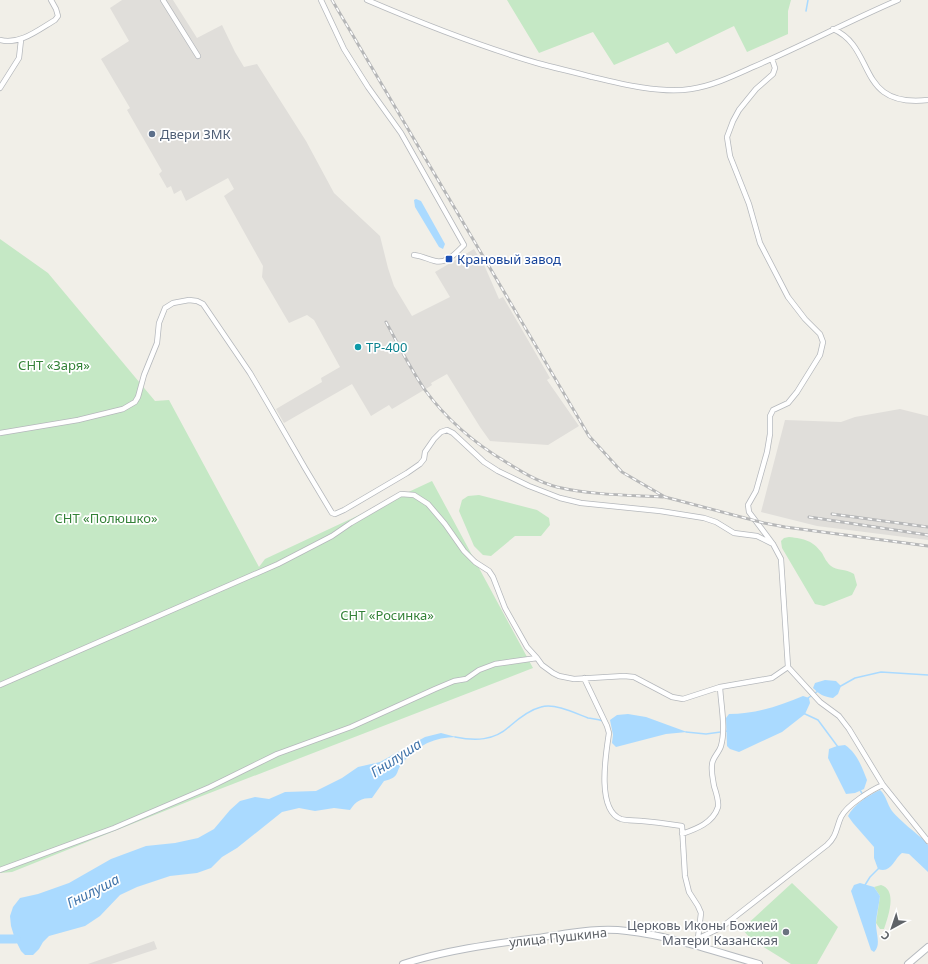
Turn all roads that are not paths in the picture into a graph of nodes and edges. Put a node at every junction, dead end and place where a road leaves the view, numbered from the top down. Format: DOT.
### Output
graph roads {
  1 [pos="51,0"];
  2 [pos="163,0"];
  3 [pos="321,0"];
  4 [pos="367,0"];
  5 [pos="898,0"];
  6 [pos="833,29"];
  7 [pos="0,40"];
  8 [pos="22,40"];
  9 [pos="198,56"];
  10 [pos="772,59"];
  11 [pos="0,88"];
  12 [pos="928,100"];
  13 [pos="414,255"];
  14 [pos="0,433"];
  15 [pos="773,544"];
  16 [pos="537,658"];
  17 [pos="788,667"];
  18 [pos="584,678"];
  19 [pos="0,685"];
  20 [pos="720,688"];
  21 [pos="883,785"];
  22 [pos="682,834"];
  23 [pos="928,841"];
  24 [pos="0,870"];
  25 [pos="698,938"];
  26 [pos="687,944"];
  27 [pos="928,947"];
  28 [pos="403,964"];
  29 [pos="759,964"];
  30 [pos="908,964"];
  1 -- 8 [label="street"];
  2 -- 9 [label="street"];
  3 -- 13 [label="street"];
  4 -- 10 [label="street"];
  5 -- 6 [label="street"];
  6 -- 10 [label="street"];
  6 -- 12 [label="street"];
  7 -- 8 [label="street"];
  8 -- 11 [label="street"];
  10 -- 15 [label="street"];
  14 -- 15 [label="street"];
  15 -- 17 [label="street"];
  16 -- 18 [label="street"];
  16 -- 19 [label="street"];
  16 -- 24 [label="street"];
  17 -- 20 [label="street"];
  17 -- 21 [label="street"];
  18 -- 20 [label="street"];
  18 -- 22 [label="street"];
  20 -- 22 [label="street"];
  21 -- 23 [label="street"];
  21 -- 25 [label="street"];
  22 -- 25 [label="street"];
  25 -- 26 [label="street"];
  26 -- 28 [label="main road, улица Пушкина"];
  26 -- 29 [label="main road, улица Пушкина"];
  27 -- 30 [label="main road"];
}
